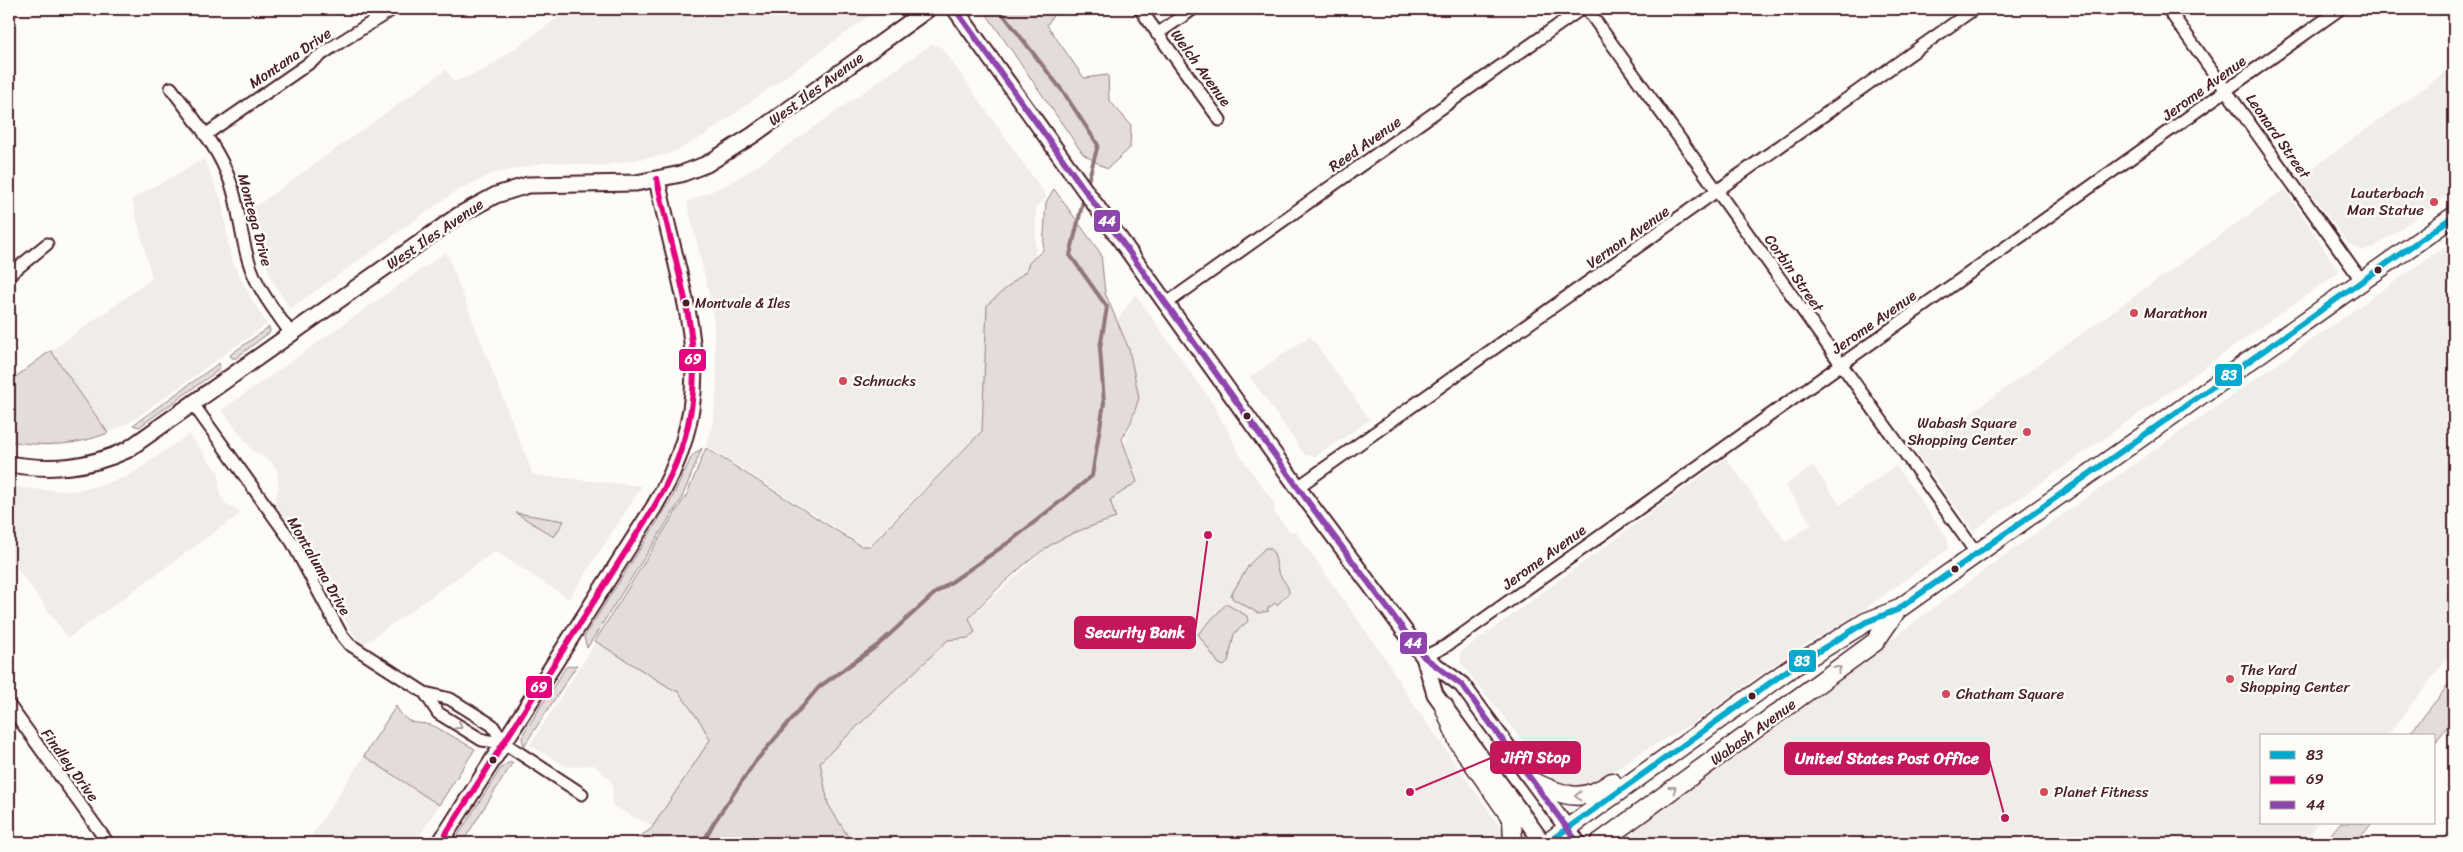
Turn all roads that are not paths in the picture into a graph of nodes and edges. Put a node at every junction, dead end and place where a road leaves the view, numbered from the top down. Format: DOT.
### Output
graph roads {
  1 [pos="393,9"];
  2 [pos="928,9"];
  3 [pos="954,9"];
  4 [pos="1140,9"];
  5 [pos="1193,9"];
  6 [pos="1581,9"];
  7 [pos="1587,9"];
  8 [pos="1974,9"];
  9 [pos="2168,9"];
  10 [pos="2340,9"];
  11 [pos="1157,34"];
  12 [pos="171,88"];
  13 [pos="2227,90"];
  14 [pos="1220,120"];
  15 [pos="206,136"];
  16 [pos="657,180"];
  17 [pos="1718,192"];
  18 [pos="2454,216"];
  19 [pos="47,244"];
  20 [pos="9,276"];
  21 [pos="2362,281"];
  22 [pos="1167,303"];
  23 [pos="292,335"];
  24 [pos="1840,364"];
  25 [pos="194,404"];
  26 [pos="9,464"];
  27 [pos="1298,487"];
  28 [pos="1977,554"];
  29 [pos="1897,610"];
  30 [pos="1424,657"];
  31 [pos="425,693"];
  32 [pos="9,705"];
  33 [pos="1444,706"];
  34 [pos="504,743"];
  35 [pos="1667,756"];
  36 [pos="1536,783"];
  37 [pos="582,794"];
  38 [pos="1634,818"];
  39 [pos="1567,828"];
  40 [pos="108,843"];
  41 [pos="440,843"];
  42 [pos="1513,843"];
  43 [pos="1543,843"];
  44 [pos="1547,843"];
  45 [pos="1578,843"];
  46 [pos="1599,843"];
  47 [pos="1619,843"];
  1 -- 15 [label="street, Montana Drive"];
  2 -- 16 [label="street, West Iles Avenue"];
  3 -- 22 [label="street"];
  4 -- 11 [label="street, Welch Avenue"];
  5 -- 11 [label="street"];
  6 -- 22 [label="street, Reed Avenue"];
  7 -- 17 [label="street, Corbin Street"];
  8 -- 17 [label="street, Vernon Avenue"];
  9 -- 13 [label="street, Leonard Street"];
  10 -- 13 [label="street, Jerome Avenue"];
  11 -- 14 [label="street, Welch Avenue"];
  12 -- 15 [label="street, Montega Drive"];
  13 -- 21 [label="street, Leonard Street"];
  13 -- 24 [label="street, Jerome Avenue"];
  15 -- 23 [label="street, Montega Drive"];
  16 -- 23 [label="street, West Iles Avenue"];
  16 -- 34 [label="street"];
  17 -- 24 [label="street, Corbin Street"];
  17 -- 27 [label="street, Vernon Avenue"];
  18 -- 21 [label="main road, Wabash Avenue"];
  19 -- 20 [label="street"];
  21 -- 28 [label="main road, Wabash Avenue"];
  22 -- 27 [label="street"];
  23 -- 25 [label="street, West Iles Avenue"];
  24 -- 28 [label="street, Corbin Street"];
  24 -- 30 [label="street, Jerome Avenue"];
  25 -- 26 [label="street, West Iles Avenue"];
  25 -- 31 [label="street, Montaluma Drive"];
  27 -- 30 [label="street"];
  28 -- 29 [label="main road, Wabash Avenue"];
  29 -- 35 [label="main road, Wabash Avenue"];
  38 -- 29 [label="main road, Wabash Avenue, one-way"];
  30 -- 33 [label="street"];
  30 -- 36 [label="street"];
  31 -- 34 [label="street, Montaluma Drive"];
  31 -- 34 [label="street, Montaluma Drive, one-way"];
  32 -- 40 [label="street, Findley Drive"];
  33 -- 42 [label="main road"];
  33 -- 43 [label="street"];
  34 -- 37 [label="street"];
  34 -- 41 [label="street"];
  35 -- 36 [label="main road, one-way"];
  35 -- 39 [label="main road, Wabash Avenue"];
  36 -- 39 [label="street"];
  38 -- 46 [label="main road, Wabash Avenue"];
  38 -- 47 [label="main road"];
  39 -- 44 [label="main road, Wabash Avenue"];
  39 -- 45 [label="street"];
}
